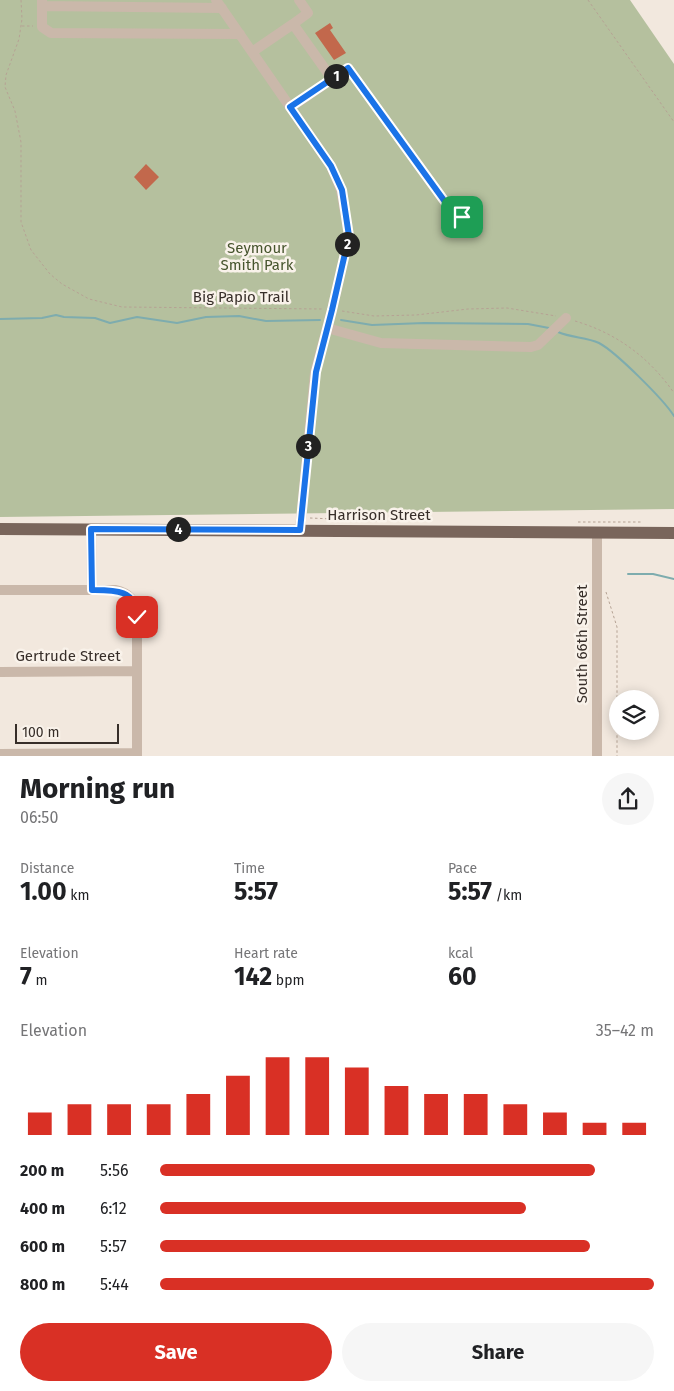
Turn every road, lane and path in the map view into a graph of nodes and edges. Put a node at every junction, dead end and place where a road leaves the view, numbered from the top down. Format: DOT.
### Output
graph roads {
  1 [pos="21,0"];
  2 [pos="299,0"];
  3 [pos="588,0"];
  4 [pos="42,3"];
  5 [pos="219,4"];
  6 [pos="294,24"];
  7 [pos="21,26"];
  8 [pos="34,26"];
  9 [pos="240,34"];
  10 [pos="252,52"];
  11 [pos="332,78"];
  12 [pos="290,107"];
  13 [pos="674,122"];
  14 [pos="451,210"];
  15 [pos="332,310"];
  16 [pos="566,318"];
  17 [pos="328,328"];
  18 [pos="674,393"];
  19 [pos="0,529"];
  20 [pos="91,529"];
  21 [pos="24,530"];
  22 [pos="300,530"];
  23 [pos="597,532"];
  24 [pos="0,533"];
  25 [pos="674,533"];
  26 [pos="605,589"];
  27 [pos="0,590"];
  28 [pos="92,590"];
  29 [pos="137,671"];
  30 [pos="0,672"];
  31 [pos="0,754"];
  32 [pos="137,755"];
  33 [pos="597,756"];
  34 [pos="618,756"];
  1 -- 7 [label="path, Big Papio Trail"];
  2 -- 6 [label="street"];
  3 -- 13 [label="path"];
  4 -- 5 [label="street"];
  4 -- 9 [label="street"];
  5 -- 9 [label="street"];
  6 -- 10 [label="street"];
  6 -- 11 [label="street"];
  7 -- 8 [label="path"];
  7 -- 15 [label="path, Big Papio Trail"];
  9 -- 10 [label="street"];
  10 -- 12 [label="street"];
  11 -- 12 [label="street"];
  11 -- 14 [label="street"];
  12 -- 15 [label="street"];
  15 -- 16 [label="path, Big Papio Trail"];
  15 -- 17 [label="street"];
  16 -- 17 [label="street"];
  16 -- 18 [label="path, Big Papio Trail"];
  17 -- 22 [label="street"];
  19 -- 21 [label="main road, Harrison Street"];
  20 -- 21 [label="main road, Harrison Street"];
  20 -- 22 [label="main road, Harrison Street"];
  20 -- 28 [label="street"];
  21 -- 24 [label="main road, Harrison Street"];
  22 -- 23 [label="main road, Harrison Street"];
  23 -- 25 [label="main road, Harrison Street"];
  23 -- 33 [label="street, South 66th Street"];
  26 -- 34 [label="path"];
  27 -- 28 [label="street"];
  28 -- 29 [label="street"];
  29 -- 30 [label="street, Gertrude Street"];
  29 -- 32 [label="street"];
  31 -- 32 [label="street"];
}
